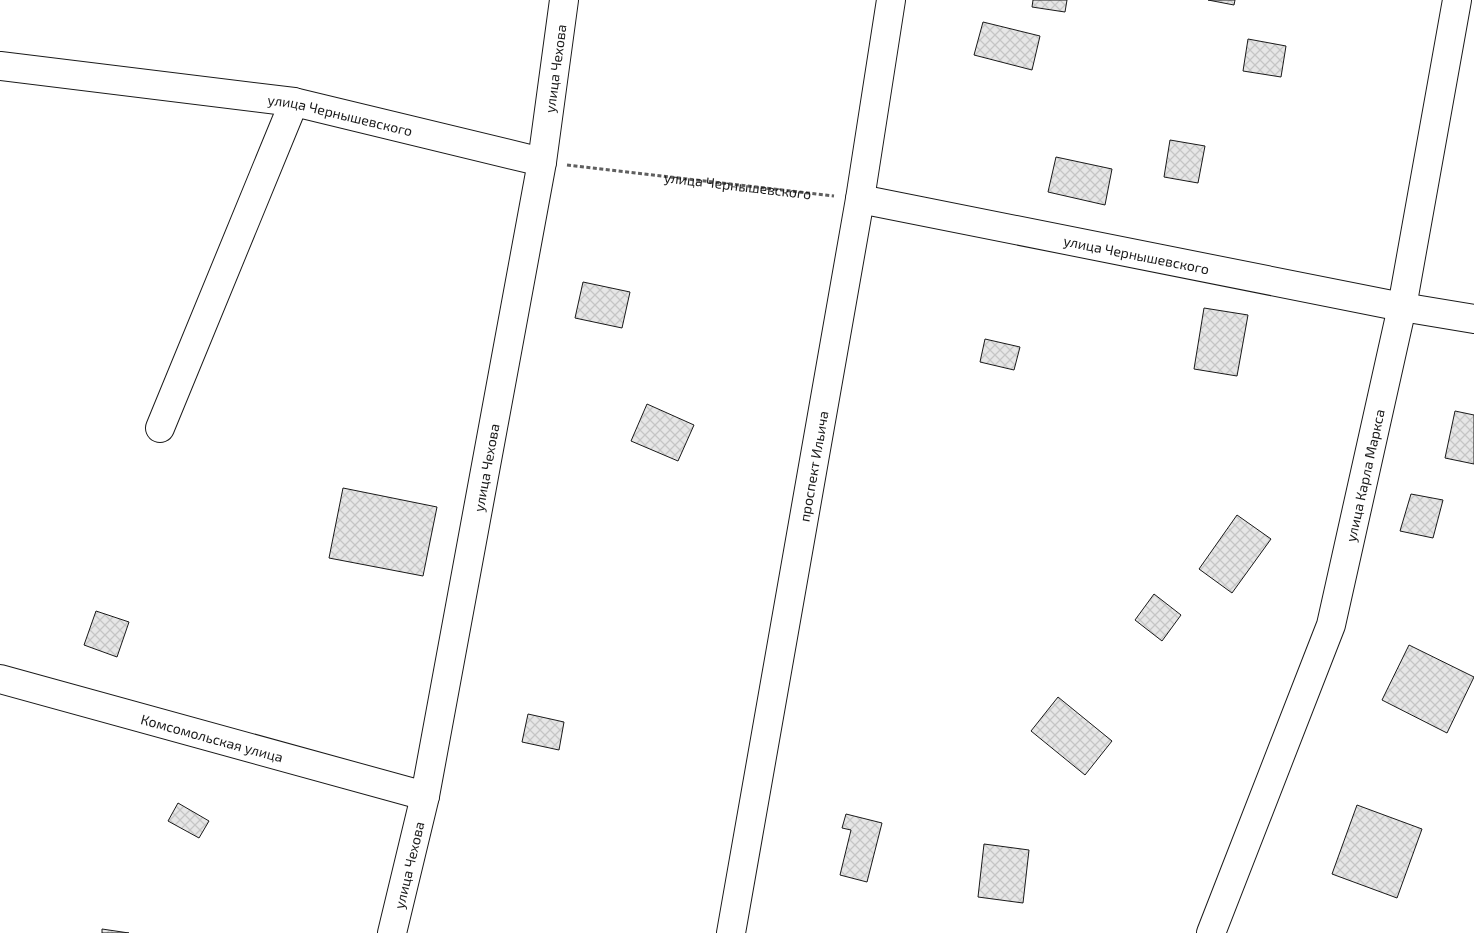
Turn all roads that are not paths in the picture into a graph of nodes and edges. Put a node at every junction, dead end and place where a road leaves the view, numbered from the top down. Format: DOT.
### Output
graph roads {
  1 [pos="564,0"];
  2 [pos="891,0"];
  3 [pos="1457,0"];
  4 [pos="0,66"];
  5 [pos="294,102"];
  6 [pos="542,162"];
  7 [pos="860,199"];
  8 [pos="1402,307"];
  9 [pos="1474,319"];
  10 [pos="160,428"];
  11 [pos="0,679"];
  12 [pos="425,796"];
  13 [pos="392,933"];
  14 [pos="731,933"];
  15 [pos="1211,933"];
  1 -- 6 [label="street, улица Чехова"];
  2 -- 7 [label="street, проспект Ильича"];
  3 -- 8 [label="street, улица Карла Маркса"];
  4 -- 5 [label="street, улица Чернышевского"];
  5 -- 6 [label="street, улица Чернышевского"];
  5 -- 10 [label="street"];
  6 -- 12 [label="street, улица Чехова"];
  7 -- 8 [label="street, улица Чернышевского"];
  7 -- 14 [label="street, проспект Ильича"];
  8 -- 9 [label="street, улица Чернышевского"];
  8 -- 15 [label="street, улица Карла Маркса"];
  11 -- 12 [label="street, Комсомольская улица"];
  12 -- 13 [label="street, улица Чехова"];
}
